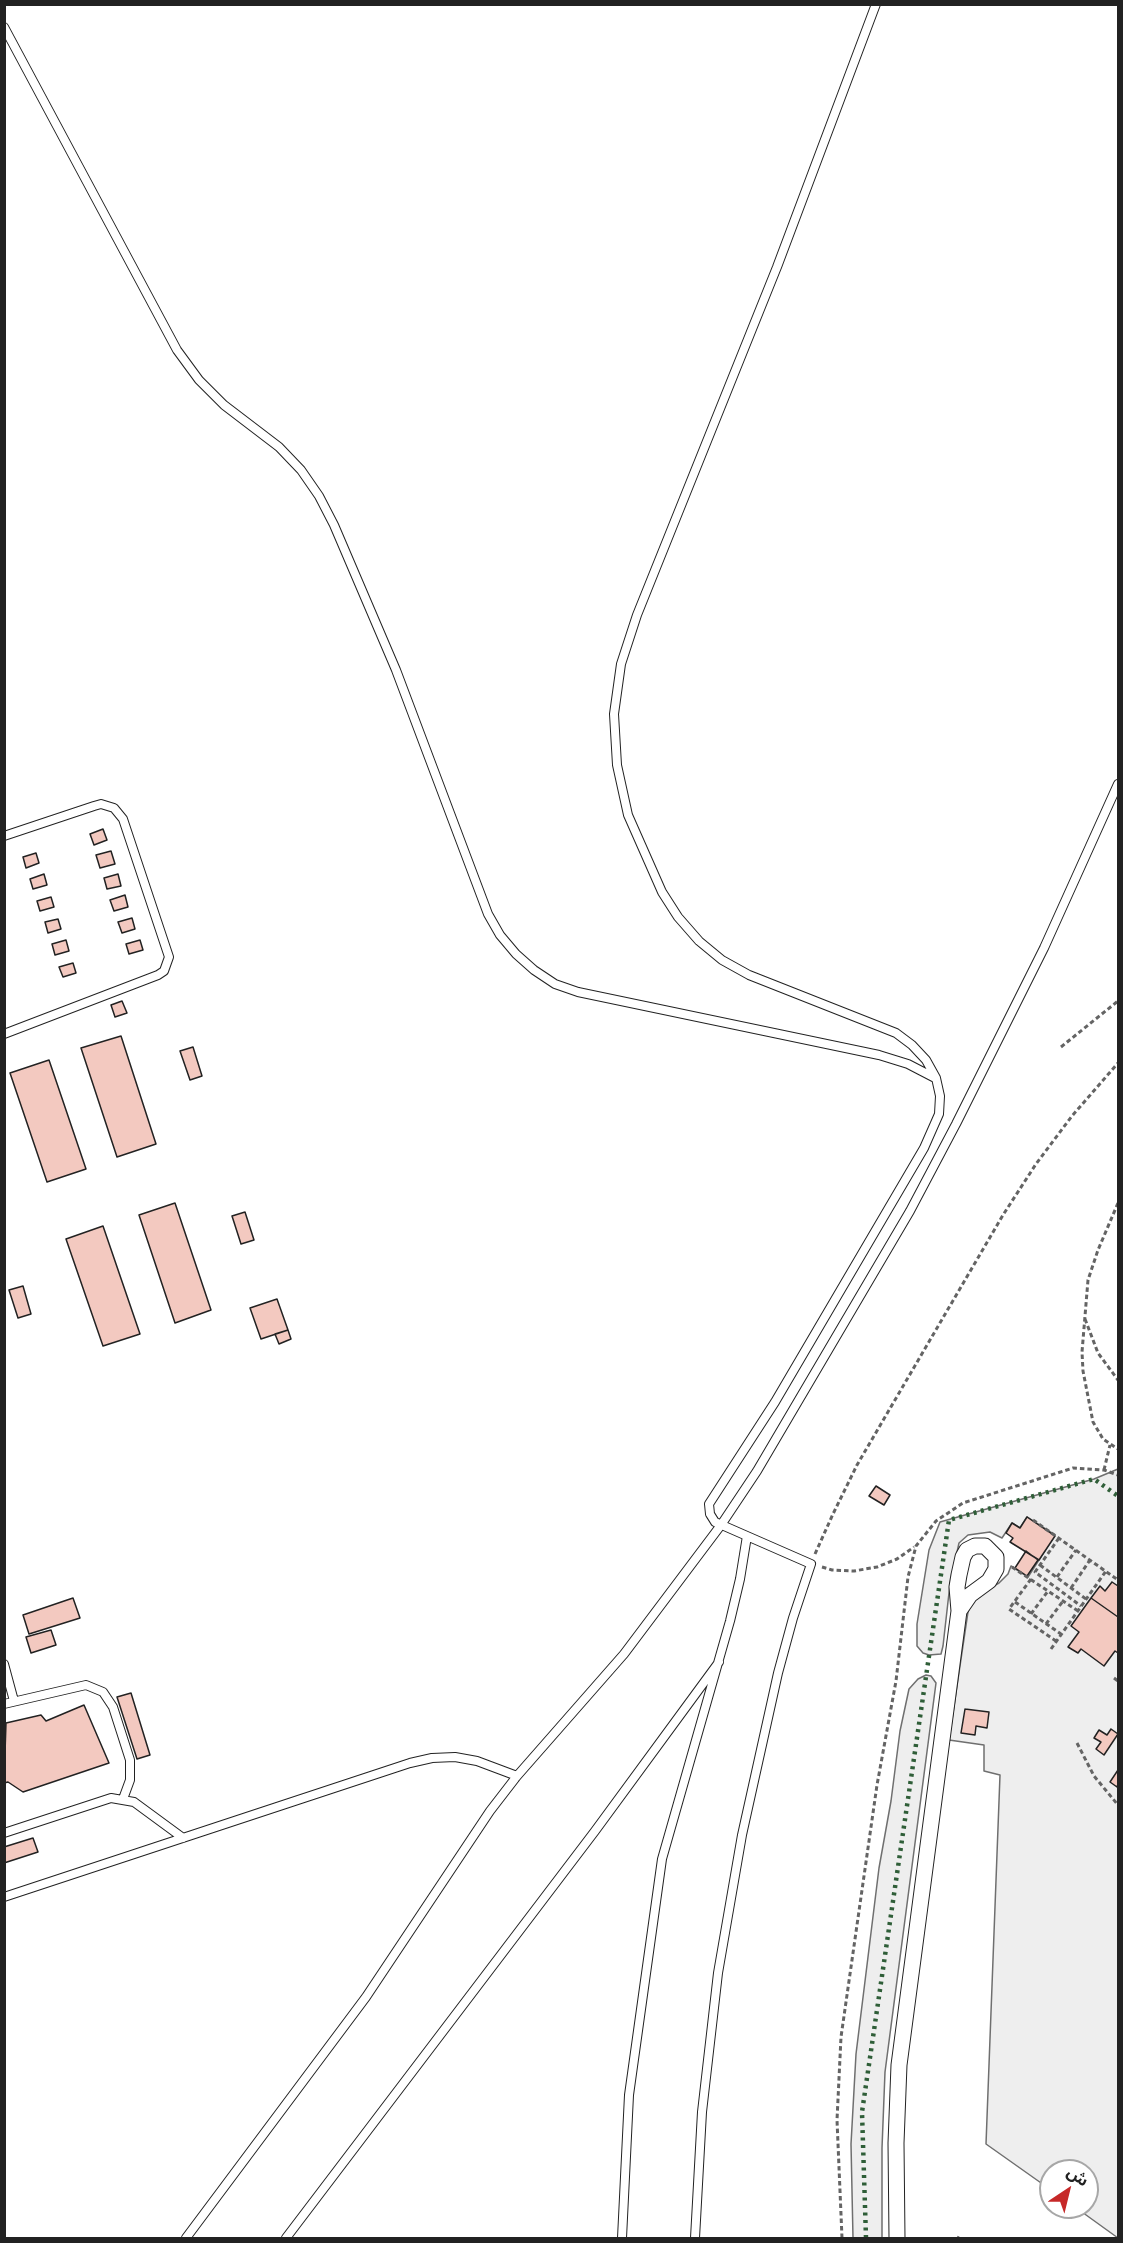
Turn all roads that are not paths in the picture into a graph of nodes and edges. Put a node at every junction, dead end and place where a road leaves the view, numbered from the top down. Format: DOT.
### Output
graph roads {
  1 [pos="876,4"];
  2 [pos="4,27"];
  3 [pos="1119,784"];
  4 [pos="4,836"];
  5 [pos="4,1034"];
  6 [pos="936,1078"];
  7 [pos="721,1525"];
  8 [pos="747,1536"];
  9 [pos="959,1611"];
  10 [pos="719,1662"];
  11 [pos="4,1664"];
  12 [pos="14,1701"];
  13 [pos="4,1704"];
  14 [pos="517,1776"];
  15 [pos="123,1799"];
  16 [pos="4,1833"];
  17 [pos="183,1838"];
  18 [pos="4,1897"];
  19 [pos="186,2238"];
  20 [pos="286,2238"];
  21 [pos="622,2238"];
  22 [pos="695,2238"];
  23 [pos="897,2238"];
  1 -- 6 [label="lane"];
  2 -- 6 [label="lane"];
  3 -- 7 [label="lane"];
  4 -- 5 [label="lane"];
  6 -- 7 [label="lane"];
  7 -- 8 [label="lane"];
  7 -- 14 [label="lane"];
  8 -- 10 [label="lane"];
  8 -- 22 [label="lane"];
  9 -- 9 [label="street"];
  9 -- 23 [label="street"];
  10 -- 20 [label="lane"];
  10 -- 21 [label="lane"];
  11 -- 12 [label="lane"];
  12 -- 13 [label="lane"];
  12 -- 15 [label="lane"];
  14 -- 17 [label="lane"];
  14 -- 19 [label="lane"];
  15 -- 16 [label="lane"];
  15 -- 17 [label="lane"];
  17 -- 18 [label="lane"];
}
